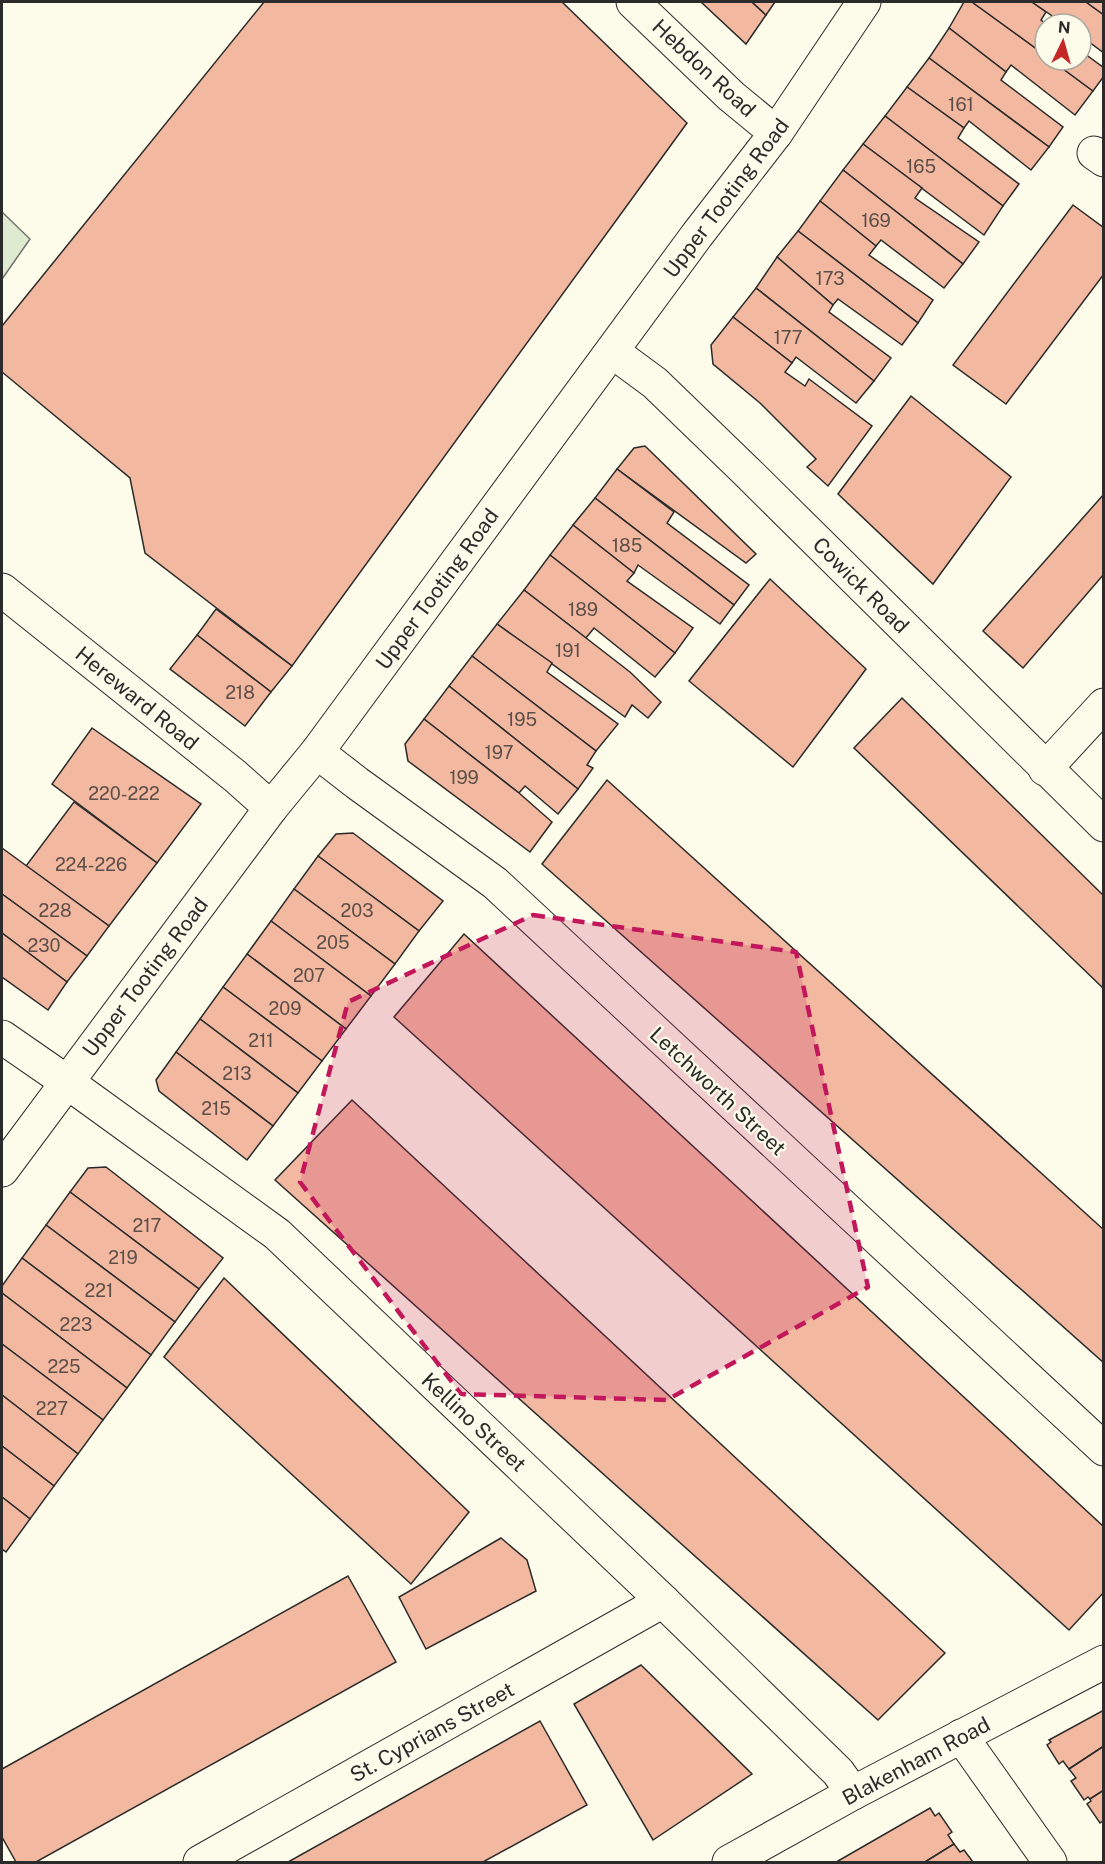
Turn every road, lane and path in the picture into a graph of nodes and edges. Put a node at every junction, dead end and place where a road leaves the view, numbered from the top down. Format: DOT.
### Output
graph roads {
  1 [pos="633,2"];
  2 [pos="864,2"];
  3 [pos="776,133"];
  4 [pos="613,352"];
  5 [pos="2,590"];
  6 [pos="1104,705"];
  7 [pos="317,752"];
  8 [pos="1045,769"];
  9 [pos="271,808"];
  10 [pos="1104,825"];
  11 [pos="2,1037"];
  12 [pos="68,1082"];
  13 [pos="2,1170"];
  14 [pos="1104,1449"];
  15 [pos="663,1601"];
  16 [pos="1104,1662"];
  17 [pos="962,1736"];
  18 [pos="853,1794"];
  19 [pos="200,1863"];
  20 [pos="729,1863"];
  21 [pos="1050,1863"];
  1 -- 3 [label="main road, Hebdon Road"];
  2 -- 3 [label="main road, Upper Tooting Road"];
  3 -- 4 [label="main road, Upper Tooting Road"];
  4 -- 7 [label="main road, Upper Tooting Road"];
  4 -- 8 [label="main road, Cowick Road"];
  5 -- 9 [label="main road, Hereward Road"];
  6 -- 8 [label="main road"];
  7 -- 9 [label="main road, Upper Tooting Road"];
  7 -- 14 [label="main road, Letchworth Street"];
  8 -- 10 [label="main road, Cowick Road"];
  9 -- 12 [label="main road, Upper Tooting Road"];
  11 -- 12 [label="main road, Kellino Street"];
  12 -- 13 [label="main road, Upper Tooting Road"];
  12 -- 15 [label="main road, Kellino Street"];
  15 -- 18 [label="main road, Kellino Street"];
  15 -- 19 [label="main road, St. Cyprians Street"];
  16 -- 17 [label="main road, Blakenham Road"];
  17 -- 18 [label="main road, Blakenham Road"];
  17 -- 21 [label="main road"];
  18 -- 20 [label="main road, Blakenham Road"];
}
